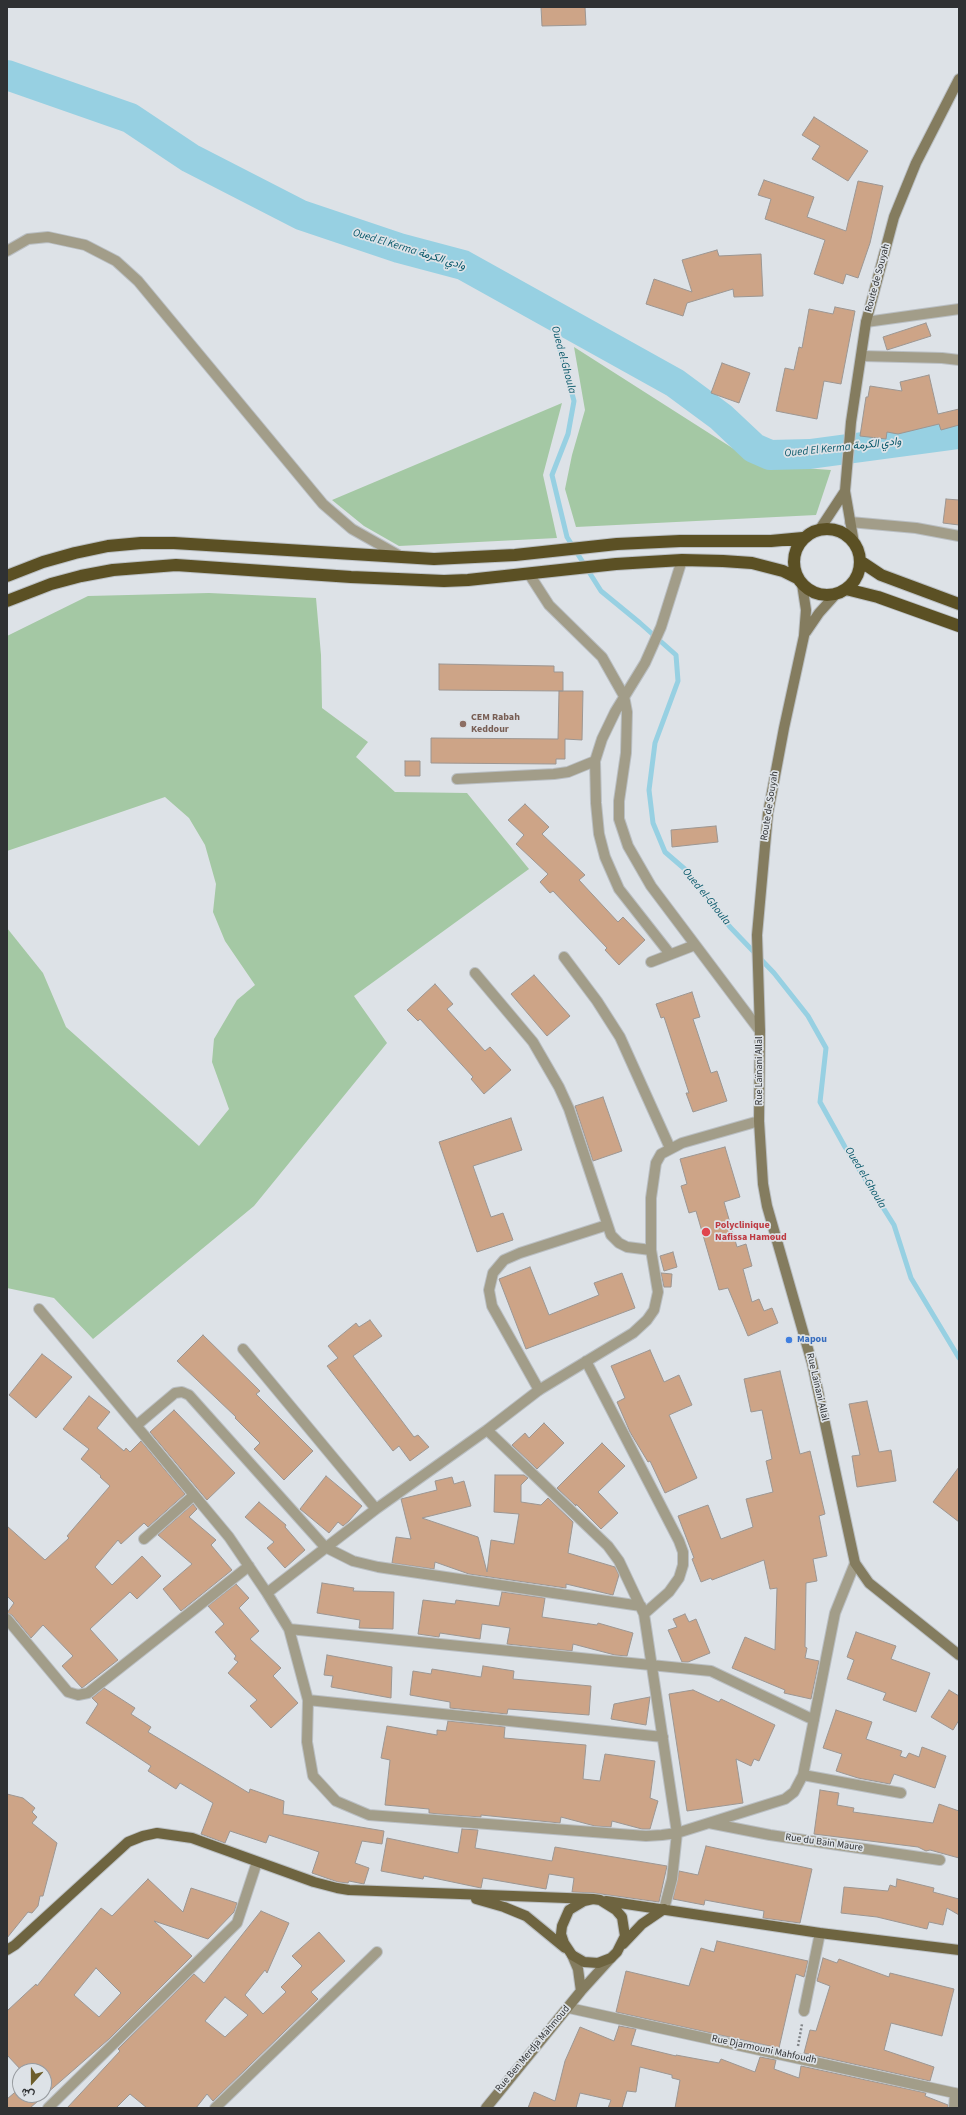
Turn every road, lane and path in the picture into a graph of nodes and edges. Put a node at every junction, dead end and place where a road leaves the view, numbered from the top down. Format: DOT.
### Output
graph roads {
  1 [pos="959,79"];
  2 [pos="7,251"];
  3 [pos="959,309"];
  4 [pos="866,322"];
  5 [pos="862,356"];
  6 [pos="959,360"];
  7 [pos="845,491"];
  8 [pos="850,522"];
  9 [pos="820,529"];
  10 [pos="959,536"];
  11 [pos="803,538"];
  12 [pos="854,543"];
  13 [pos="403,558"];
  14 [pos="682,560"];
  15 [pos="860,561"];
  16 [pos="529,574"];
  17 [pos="7,576"];
  18 [pos="800,581"];
  19 [pos="841,591"];
  20 [pos="7,601"];
  21 [pos="959,604"];
  22 [pos="959,626"];
  23 [pos="804,636"];
  24 [pos="624,696"];
  25 [pos="595,761"];
  26 [pos="457,779"];
  27 [pos="695,945"];
  28 [pos="670,954"];
  29 [pos="564,957"];
  30 [pos="651,962"];
  31 [pos="475,973"];
  32 [pos="757,979"];
  33 [pos="760,1031"];
  34 [pos="759,1121"];
  35 [pos="670,1148"];
  36 [pos="607,1225"];
  37 [pos="652,1250"];
  38 [pos="39,1309"];
  39 [pos="243,1349"];
  40 [pos="586,1361"];
  41 [pos="539,1390"];
  42 [pos="137,1425"];
  43 [pos="487,1430"];
  44 [pos="194,1495"];
  45 [pos="376,1509"];
  46 [pos="144,1539"];
  47 [pos="325,1547"];
  48 [pos="855,1563"];
  49 [pos="249,1566"];
  50 [pos="268,1593"];
  51 [pos="643,1610"];
  52 [pos="7,1619"];
  53 [pos="289,1630"];
  54 [pos="959,1655"];
  55 [pos="653,1665"];
  56 [pos="308,1700"];
  57 [pos="814,1720"];
  58 [pos="663,1737"];
  59 [pos="803,1775"];
  60 [pos="901,1793"];
  61 [pos="708,1823"];
  62 [pos="677,1833"];
  63 [pos="940,1860"];
  64 [pos="257,1862"];
  65 [pos="460,1894"];
  66 [pos="596,1900"];
  67 [pos="664,1909"];
  68 [pos="820,1933"];
  69 [pos="622,1945"];
  70 [pos="7,1950"];
  71 [pos="959,1950"];
  72 [pos="377,1952"];
  73 [pos="570,1953"];
  74 [pos="611,1958"];
  75 [pos="581,1991"];
  76 [pos="569,2008"];
  77 [pos="804,2011"];
  78 [pos="796,2057"];
  79 [pos="957,2093"];
  80 [pos="48,2108"];
  81 [pos="215,2108"];
  82 [pos="486,2108"];
  83 [pos="954,2108"];
  1 -- 4 [label="main road, Route de Souyah"];
  2 -- 13 [label="street"];
  3 -- 4 [label="street"];
  4 -- 5 [label="main road, Route de Souyah"];
  5 -- 6 [label="street"];
  5 -- 7 [label="main road, Route de Souyah"];
  7 -- 8 [label="main road, Route de Souyah"];
  7 -- 9 [label="main road, Route de Souyah"];
  8 -- 10 [label="street"];
  8 -- 12 [label="main road, Route de Souyah"];
  9 -- 11 [label="highway"];
  9 -- 12 [label="highway"];
  11 -- 13 [label="highway"];
  11 -- 18 [label="highway"];
  12 -- 15 [label="highway"];
  13 -- 17 [label="highway"];
  14 -- 16 [label="highway"];
  14 -- 18 [label="highway"];
  14 -- 24 [label="street"];
  15 -- 19 [label="highway"];
  15 -- 21 [label="highway"];
  16 -- 20 [label="highway"];
  16 -- 24 [label="street"];
  18 -- 19 [label="highway"];
  18 -- 23 [label="main road, Route de Souyah"];
  19 -- 22 [label="highway"];
  19 -- 23 [label="main road, Route de Souyah"];
  23 -- 32 [label="main road, Route de Souyah"];
  24 -- 25 [label="street"];
  24 -- 27 [label="street"];
  25 -- 26 [label="street"];
  25 -- 28 [label="street"];
  27 -- 28 [label="street"];
  27 -- 33 [label="street"];
  28 -- 30 [label="street"];
  29 -- 35 [label="street"];
  31 -- 36 [label="street"];
  32 -- 33 [label="main road, Rue Laïnani Allal"];
  33 -- 34 [label="main road, Rue Laïnani Allal"];
  34 -- 35 [label="street"];
  34 -- 48 [label="main road, Rue Laïnani Allal"];
  35 -- 37 [label="street"];
  36 -- 37 [label="street"];
  36 -- 41 [label="street"];
  37 -- 40 [label="street"];
  38 -- 42 [label="street"];
  39 -- 45 [label="street"];
  40 -- 41 [label="street"];
  40 -- 51 [label="street"];
  41 -- 43 [label="street"];
  42 -- 44 [label="street"];
  42 -- 47 [label="street"];
  43 -- 45 [label="street"];
  43 -- 51 [label="street"];
  44 -- 46 [label="street"];
  44 -- 49 [label="street"];
  45 -- 47 [label="street"];
  47 -- 50 [label="street"];
  47 -- 51 [label="street"];
  48 -- 54 [label="main road, Rue Laïnani Allal"];
  48 -- 57 [label="street"];
  49 -- 50 [label="street"];
  49 -- 52 [label="street"];
  50 -- 53 [label="street"];
  51 -- 55 [label="street"];
  53 -- 55 [label="street"];
  53 -- 56 [label="street"];
  55 -- 57 [label="street"];
  55 -- 58 [label="street"];
  56 -- 58 [label="street"];
  56 -- 62 [label="street"];
  57 -- 59 [label="street"];
  58 -- 62 [label="street"];
  59 -- 60 [label="street"];
  59 -- 61 [label="street"];
  61 -- 62 [label="street"];
  61 -- 63 [label="street, Rue du Bain Maure"];
  62 -- 67 [label="street"];
  64 -- 65 [label="main road"];
  64 -- 70 [label="main road"];
  64 -- 80 [label="street"];
  65 -- 66 [label="main road"];
  65 -- 73 [label="main road"];
  66 -- 67 [label="main road"];
  66 -- 69 [label="main road"];
  66 -- 73 [label="main road"];
  67 -- 68 [label="main road"];
  67 -- 69 [label="main road"];
  68 -- 71 [label="main road"];
  68 -- 77 [label="street"];
  69 -- 74 [label="main road"];
  72 -- 81 [label="street"];
  73 -- 74 [label="main road"];
  73 -- 75 [label="main road"];
  74 -- 75 [label="main road, Rue Ben Merdja Mahmoud"];
  75 -- 76 [label="main road, Rue Ben Merdja Mahmoud"];
  76 -- 78 [label="street, Rue Djarmouni Mahfoudh"];
  76 -- 82 [label="main road, Rue Ben Merdja Mahmoud"];
  77 -- 78 [label="path"];
  78 -- 79 [label="street, Rue Djarmouni Mahfoudh"];
  79 -- 83 [label="street"];
}
